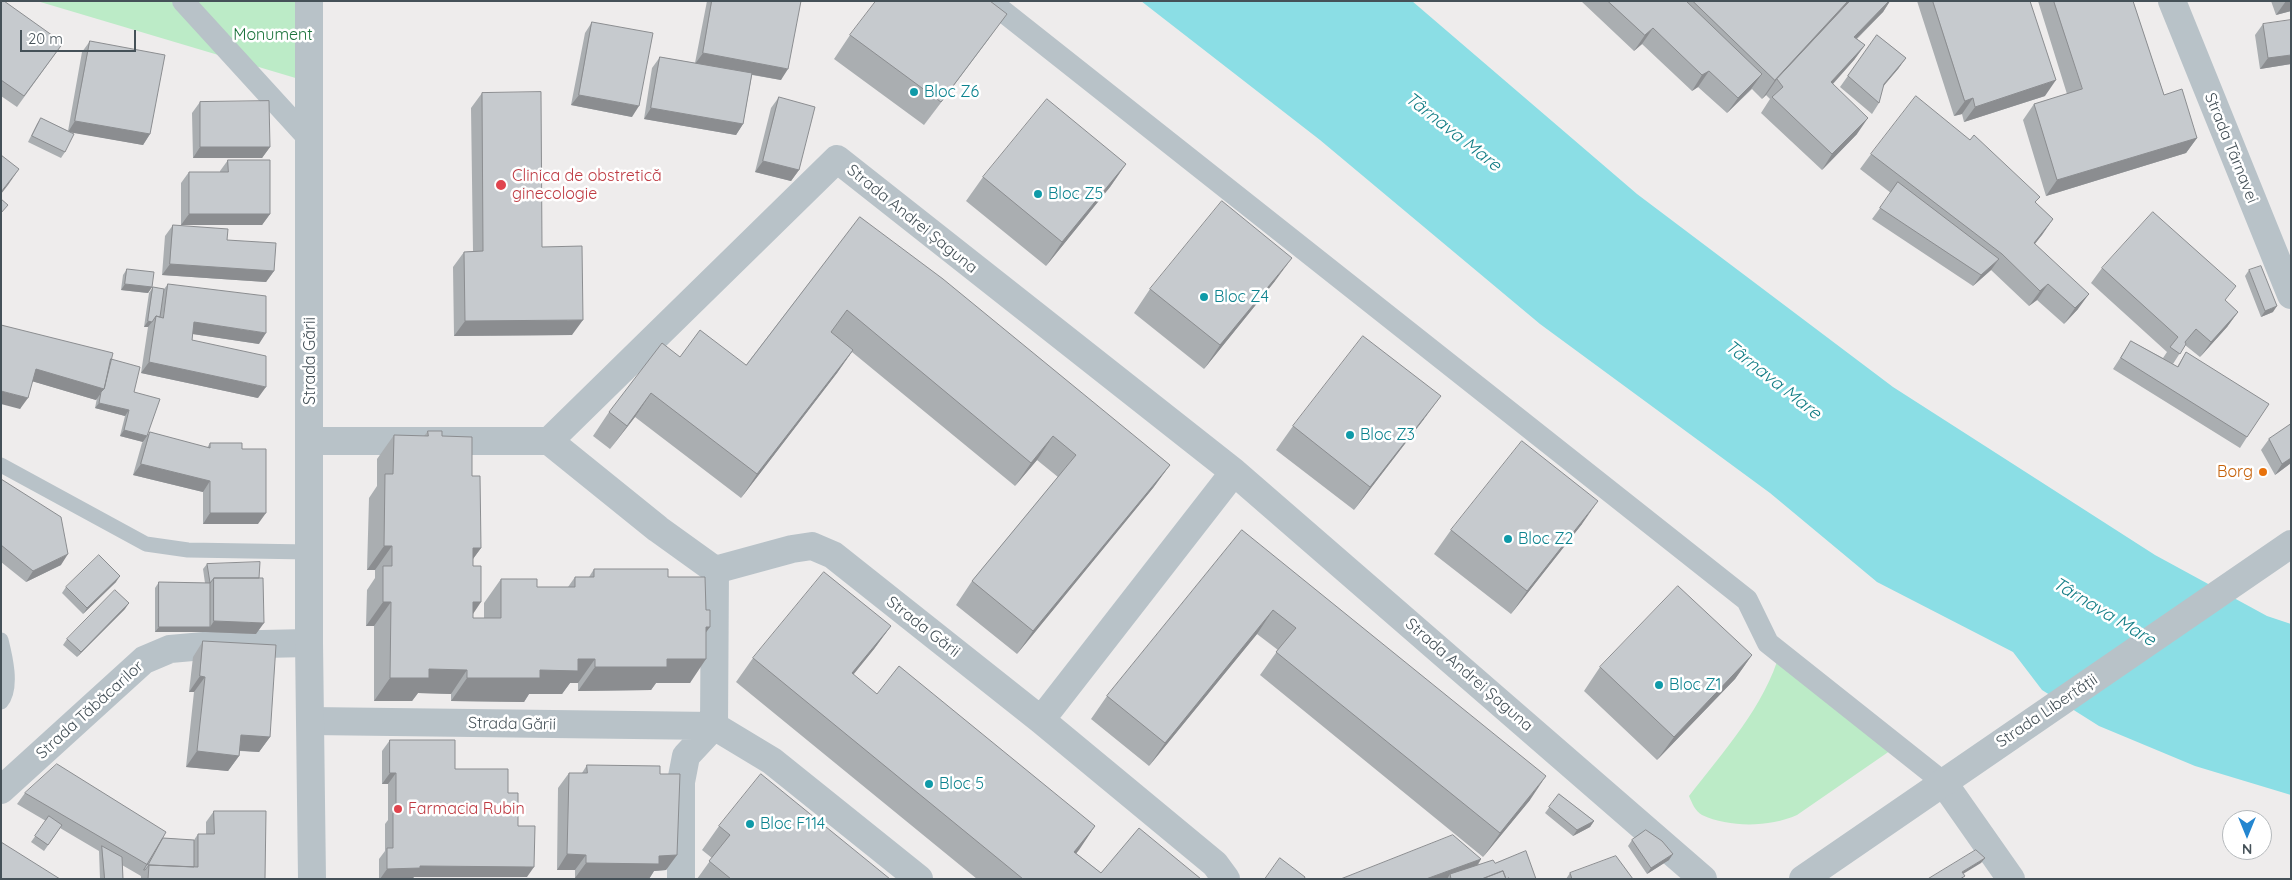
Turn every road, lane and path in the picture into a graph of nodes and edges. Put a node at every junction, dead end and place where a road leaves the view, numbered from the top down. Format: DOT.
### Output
graph roads {
  1 [pos="183,1"];
  2 [pos="308,1"];
  3 [pos="990,1"];
  4 [pos="2172,1"];
  5 [pos="309,139"];
  6 [pos="2291,295"];
  7 [pos="310,441"];
  8 [pos="550,441"];
  9 [pos="1,465"];
  10 [pos="1234,472"];
  11 [pos="2291,544"];
  12 [pos="309,552"];
  13 [pos="715,570"];
  14 [pos="1,640"];
  15 [pos="309,643"];
  16 [pos="1,702"];
  17 [pos="1041,720"];
  18 [pos="311,721"];
  19 [pos="714,726"];
  20 [pos="1953,776"];
  21 [pos="1,790"];
  22 [pos="312,879"];
  23 [pos="681,879"];
  24 [pos="918,879"];
  25 [pos="1226,879"];
  26 [pos="1703,879"];
  27 [pos="1803,879"];
  28 [pos="2012,879"];
  1 -- 5 [label="street"];
  2 -- 5 [label="street, Strada Gării"];
  3 -- 20 [label="street"];
  4 -- 6 [label="street, Strada Târnavei"];
  5 -- 7 [label="street, Strada Gării"];
  7 -- 8 [label="street"];
  7 -- 12 [label="street, Strada Gării"];
  8 -- 10 [label="street, Strada Andrei Șaguna"];
  8 -- 13 [label="street"];
  9 -- 12 [label="lane"];
  10 -- 17 [label="street"];
  10 -- 26 [label="street, Strada Andrei Șaguna"];
  11 -- 20 [label="street, Strada Libertății"];
  12 -- 15 [label="street, Strada Gării"];
  13 -- 17 [label="street, Strada Gării"];
  13 -- 19 [label="street"];
  14 -- 16 [label="lane"];
  15 -- 18 [label="street, Strada Gării"];
  15 -- 21 [label="street, Strada Tăbăcarilor"];
  17 -- 25 [label="street, Strada Gării"];
  18 -- 19 [label="street, Strada Gării"];
  18 -- 22 [label="street, Strada Gării"];
  19 -- 23 [label="street"];
  19 -- 24 [label="street"];
  20 -- 27 [label="street, Strada Libertății"];
  20 -- 28 [label="street"];
}
